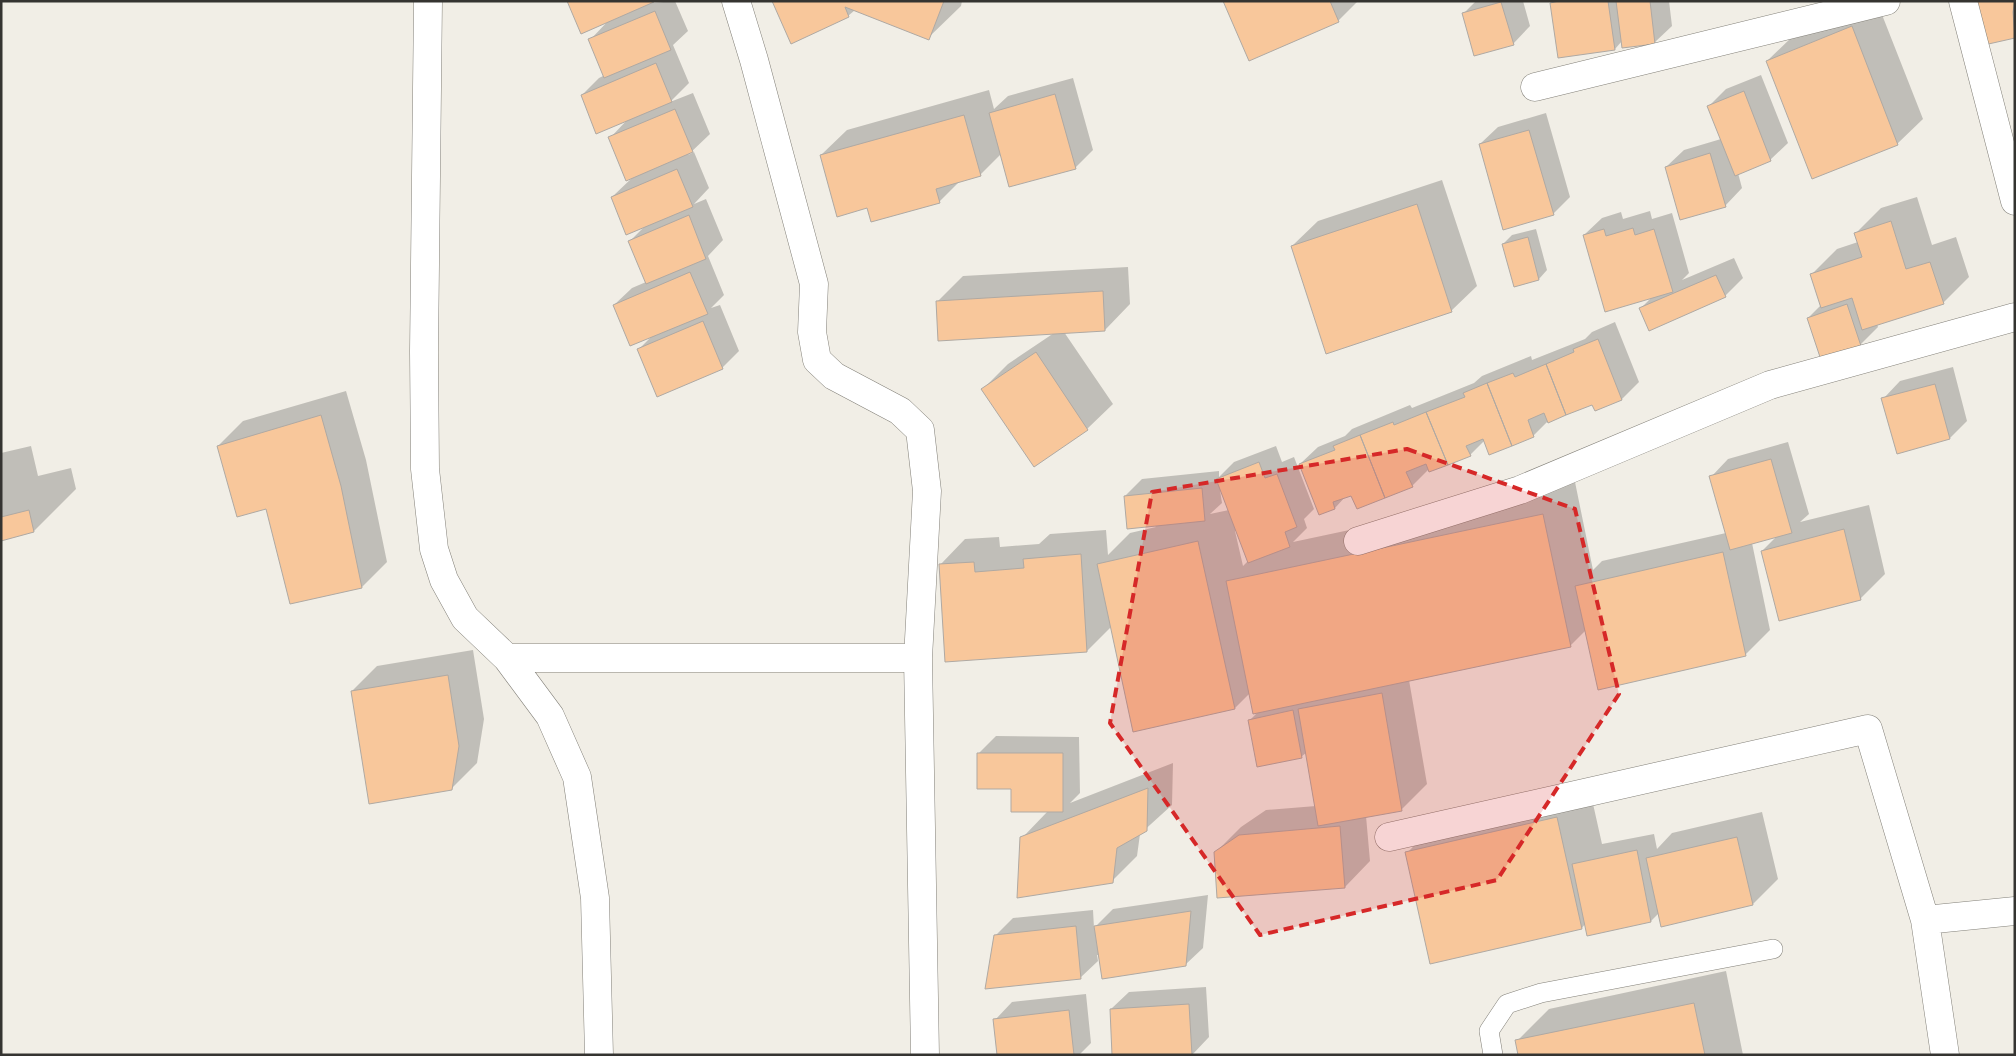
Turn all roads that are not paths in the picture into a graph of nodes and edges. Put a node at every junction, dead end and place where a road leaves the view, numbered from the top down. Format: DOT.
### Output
graph roads {
  1 [pos="428,1"];
  2 [pos="736,1"];
  3 [pos="1886,1"];
  4 [pos="1963,1"];
  5 [pos="1535,87"];
  6 [pos="2015,202"];
  7 [pos="2015,317"];
  8 [pos="1358,541"];
  9 [pos="507,658"];
  10 [pos="918,658"];
  11 [pos="1389,837"];
  12 [pos="2015,912"];
  13 [pos="1926,920"];
  14 [pos="1773,949"];
  15 [pos="599,1055"];
  16 [pos="926,1055"];
  17 [pos="1493,1055"];
  18 [pos="1945,1055"];
  1 -- 9 [label="street"];
  2 -- 10 [label="street"];
  3 -- 5 [label="street"];
  4 -- 6 [label="street"];
  7 -- 8 [label="street"];
  9 -- 10 [label="street"];
  9 -- 15 [label="street"];
  10 -- 16 [label="street"];
  11 -- 13 [label="street"];
  12 -- 13 [label="street"];
  13 -- 18 [label="street"];
  14 -- 17 [label="lane"];
}
